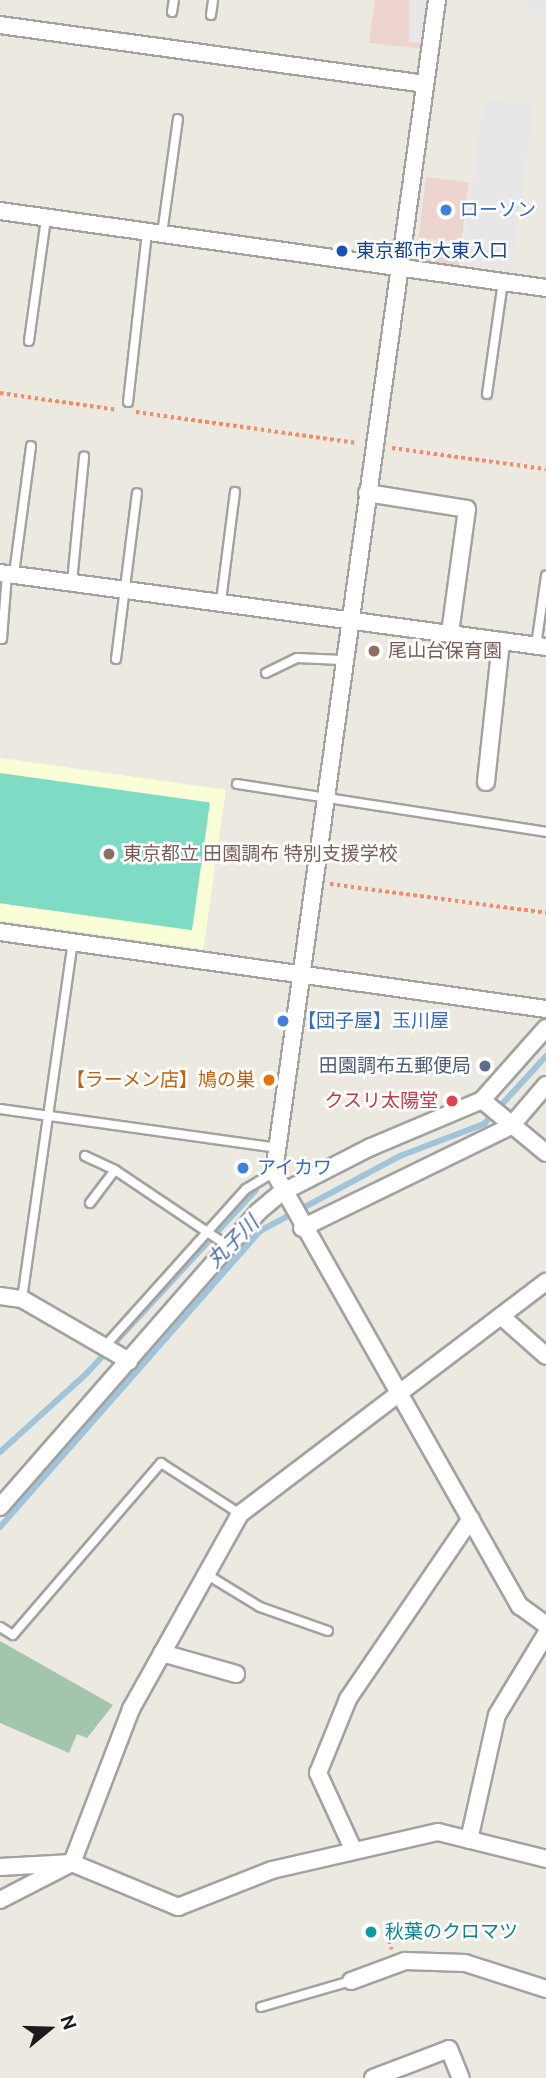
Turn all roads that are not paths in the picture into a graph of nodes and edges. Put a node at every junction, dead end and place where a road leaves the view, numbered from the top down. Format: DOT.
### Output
graph roads {
  1 [pos="174,0"];
  2 [pos="213,0"];
  3 [pos="437,0"];
  4 [pos="172,12"];
  5 [pos="211,15"];
  6 [pos="0,25"];
  7 [pos="424,84"];
  8 [pos="178,119"];
  9 [pos="0,211"];
  10 [pos="46,218"];
  11 [pos="155,233"];
  12 [pos="399,267"];
  13 [pos="503,282"];
  14 [pos="546,288"];
  15 [pos="29,341"];
  16 [pos="487,394"];
  17 [pos="128,402"];
  18 [pos="31,446"];
  19 [pos="84,457"];
  20 [pos="234,492"];
  21 [pos="136,493"];
  22 [pos="367,493"];
  23 [pos="7,574"];
  24 [pos="546,576"];
  25 [pos="72,582"];
  26 [pos="126,589"];
  27 [pos="222,601"];
  28 [pos="347,620"];
  29 [pos="450,633"];
  30 [pos="2,639"];
  31 [pos="501,641"];
  32 [pos="541,647"];
  33 [pos="117,659"];
  34 [pos="342,660"];
  35 [pos="266,673"];
  36 [pos="486,782"];
  37 [pos="237,784"];
  38 [pos="323,797"];
  39 [pos="546,832"];
  40 [pos="0,932"];
  41 [pos="73,942"];
  42 [pos="299,974"];
  43 [pos="546,1010"];
  44 [pos="546,1028"];
  45 [pos="546,1086"];
  46 [pos="482,1100"];
  47 [pos="0,1110"];
  48 [pos="48,1116"];
  49 [pos="511,1126"];
  50 [pos="276,1149"];
  51 [pos="546,1153"];
  52 [pos="85,1156"];
  53 [pos="115,1170"];
  54 [pos="274,1172"];
  55 [pos="281,1193"];
  56 [pos="90,1203"];
  57 [pos="302,1228"];
  58 [pos="210,1229"];
  59 [pos="224,1242"];
  60 [pos="546,1282"];
  61 [pos="0,1296"];
  62 [pos="22,1299"];
  63 [pos="500,1316"];
  64 [pos="105,1346"];
  65 [pos="546,1356"];
  66 [pos="125,1359"];
  67 [pos="396,1391"];
  68 [pos="0,1507"];
  69 [pos="240,1514"];
  70 [pos="471,1519"];
  71 [pos="206,1574"];
  72 [pos="546,1625"];
  73 [pos="0,1627"];
  74 [pos="328,1631"];
  75 [pos="546,1634"];
  76 [pos="162,1653"];
  77 [pos="236,1674"];
  78 [pos="469,1840"];
  79 [pos="353,1849"];
  80 [pos="546,1859"];
  81 [pos="72,1863"];
  82 [pos="0,1867"];
  83 [pos="0,1900"];
  84 [pos="351,1981"];
  85 [pos="546,1989"];
  86 [pos="261,2007"];
  87 [pos="373,2078"];
  88 [pos="461,2078"];
  1 -- 4 [label="lane"];
  2 -- 5 [label="lane"];
  3 -- 7 [label="street"];
  6 -- 7 [label="street"];
  7 -- 12 [label="street"];
  8 -- 11 [label="lane"];
  9 -- 10 [label="street"];
  10 -- 11 [label="street"];
  10 -- 15 [label="lane"];
  11 -- 12 [label="street"];
  11 -- 17 [label="lane"];
  12 -- 13 [label="street"];
  12 -- 22 [label="street"];
  13 -- 14 [label="street"];
  13 -- 16 [label="lane"];
  18 -- 23 [label="lane"];
  19 -- 25 [label="lane"];
  20 -- 27 [label="lane"];
  21 -- 26 [label="lane"];
  22 -- 28 [label="street"];
  22 -- 29 [label="street"];
  23 -- 25 [label="street"];
  23 -- 30 [label="lane"];
  24 -- 32 [label="lane"];
  25 -- 26 [label="street"];
  26 -- 27 [label="street"];
  26 -- 33 [label="lane"];
  27 -- 28 [label="street"];
  28 -- 29 [label="street"];
  28 -- 34 [label="street"];
  29 -- 31 [label="street"];
  31 -- 32 [label="street"];
  31 -- 36 [label="street"];
  34 -- 35 [label="lane"];
  34 -- 38 [label="street"];
  37 -- 38 [label="lane"];
  38 -- 39 [label="lane"];
  38 -- 42 [label="street"];
  40 -- 41 [label="street"];
  41 -- 42 [label="street"];
  41 -- 48 [label="lane"];
  42 -- 43 [label="street"];
  42 -- 50 [label="street"];
  44 -- 46 [label="street"];
  45 -- 49 [label="street"];
  46 -- 49 [label="street"];
  46 -- 55 [label="street"];
  47 -- 48 [label="lane"];
  48 -- 50 [label="lane"];
  48 -- 62 [label="lane"];
  49 -- 51 [label="street"];
  49 -- 57 [label="street"];
  50 -- 54 [label="street"];
  52 -- 53 [label="lane"];
  53 -- 56 [label="lane"];
  53 -- 58 [label="lane"];
  54 -- 55 [label="street"];
  54 -- 58 [label="lane"];
  55 -- 57 [label="street"];
  55 -- 59 [label="street"];
  57 -- 67 [label="street"];
  58 -- 59 [label="lane"];
  58 -- 64 [label="lane"];
  59 -- 66 [label="street"];
  60 -- 63 [label="street"];
  61 -- 62 [label="street"];
  62 -- 64 [label="street"];
  63 -- 65 [label="street"];
  63 -- 67 [label="street"];
  64 -- 66 [label="street"];
  66 -- 68 [label="street"];
  67 -- 69 [label="street"];
  67 -- 70 [label="street"];
  69 -- 71 [label="street"];
  69 -- 73 [label="lane"];
  70 -- 72 [label="street"];
  70 -- 79 [label="street"];
  71 -- 74 [label="lane"];
  71 -- 76 [label="street"];
  75 -- 78 [label="street"];
  76 -- 77 [label="street"];
  76 -- 81 [label="street"];
  78 -- 79 [label="street"];
  78 -- 80 [label="street"];
  79 -- 81 [label="street"];
  81 -- 82 [label="street"];
  81 -- 83 [label="street"];
  84 -- 85 [label="street"];
  84 -- 86 [label="lane"];
  87 -- 88 [label="street"];
}
